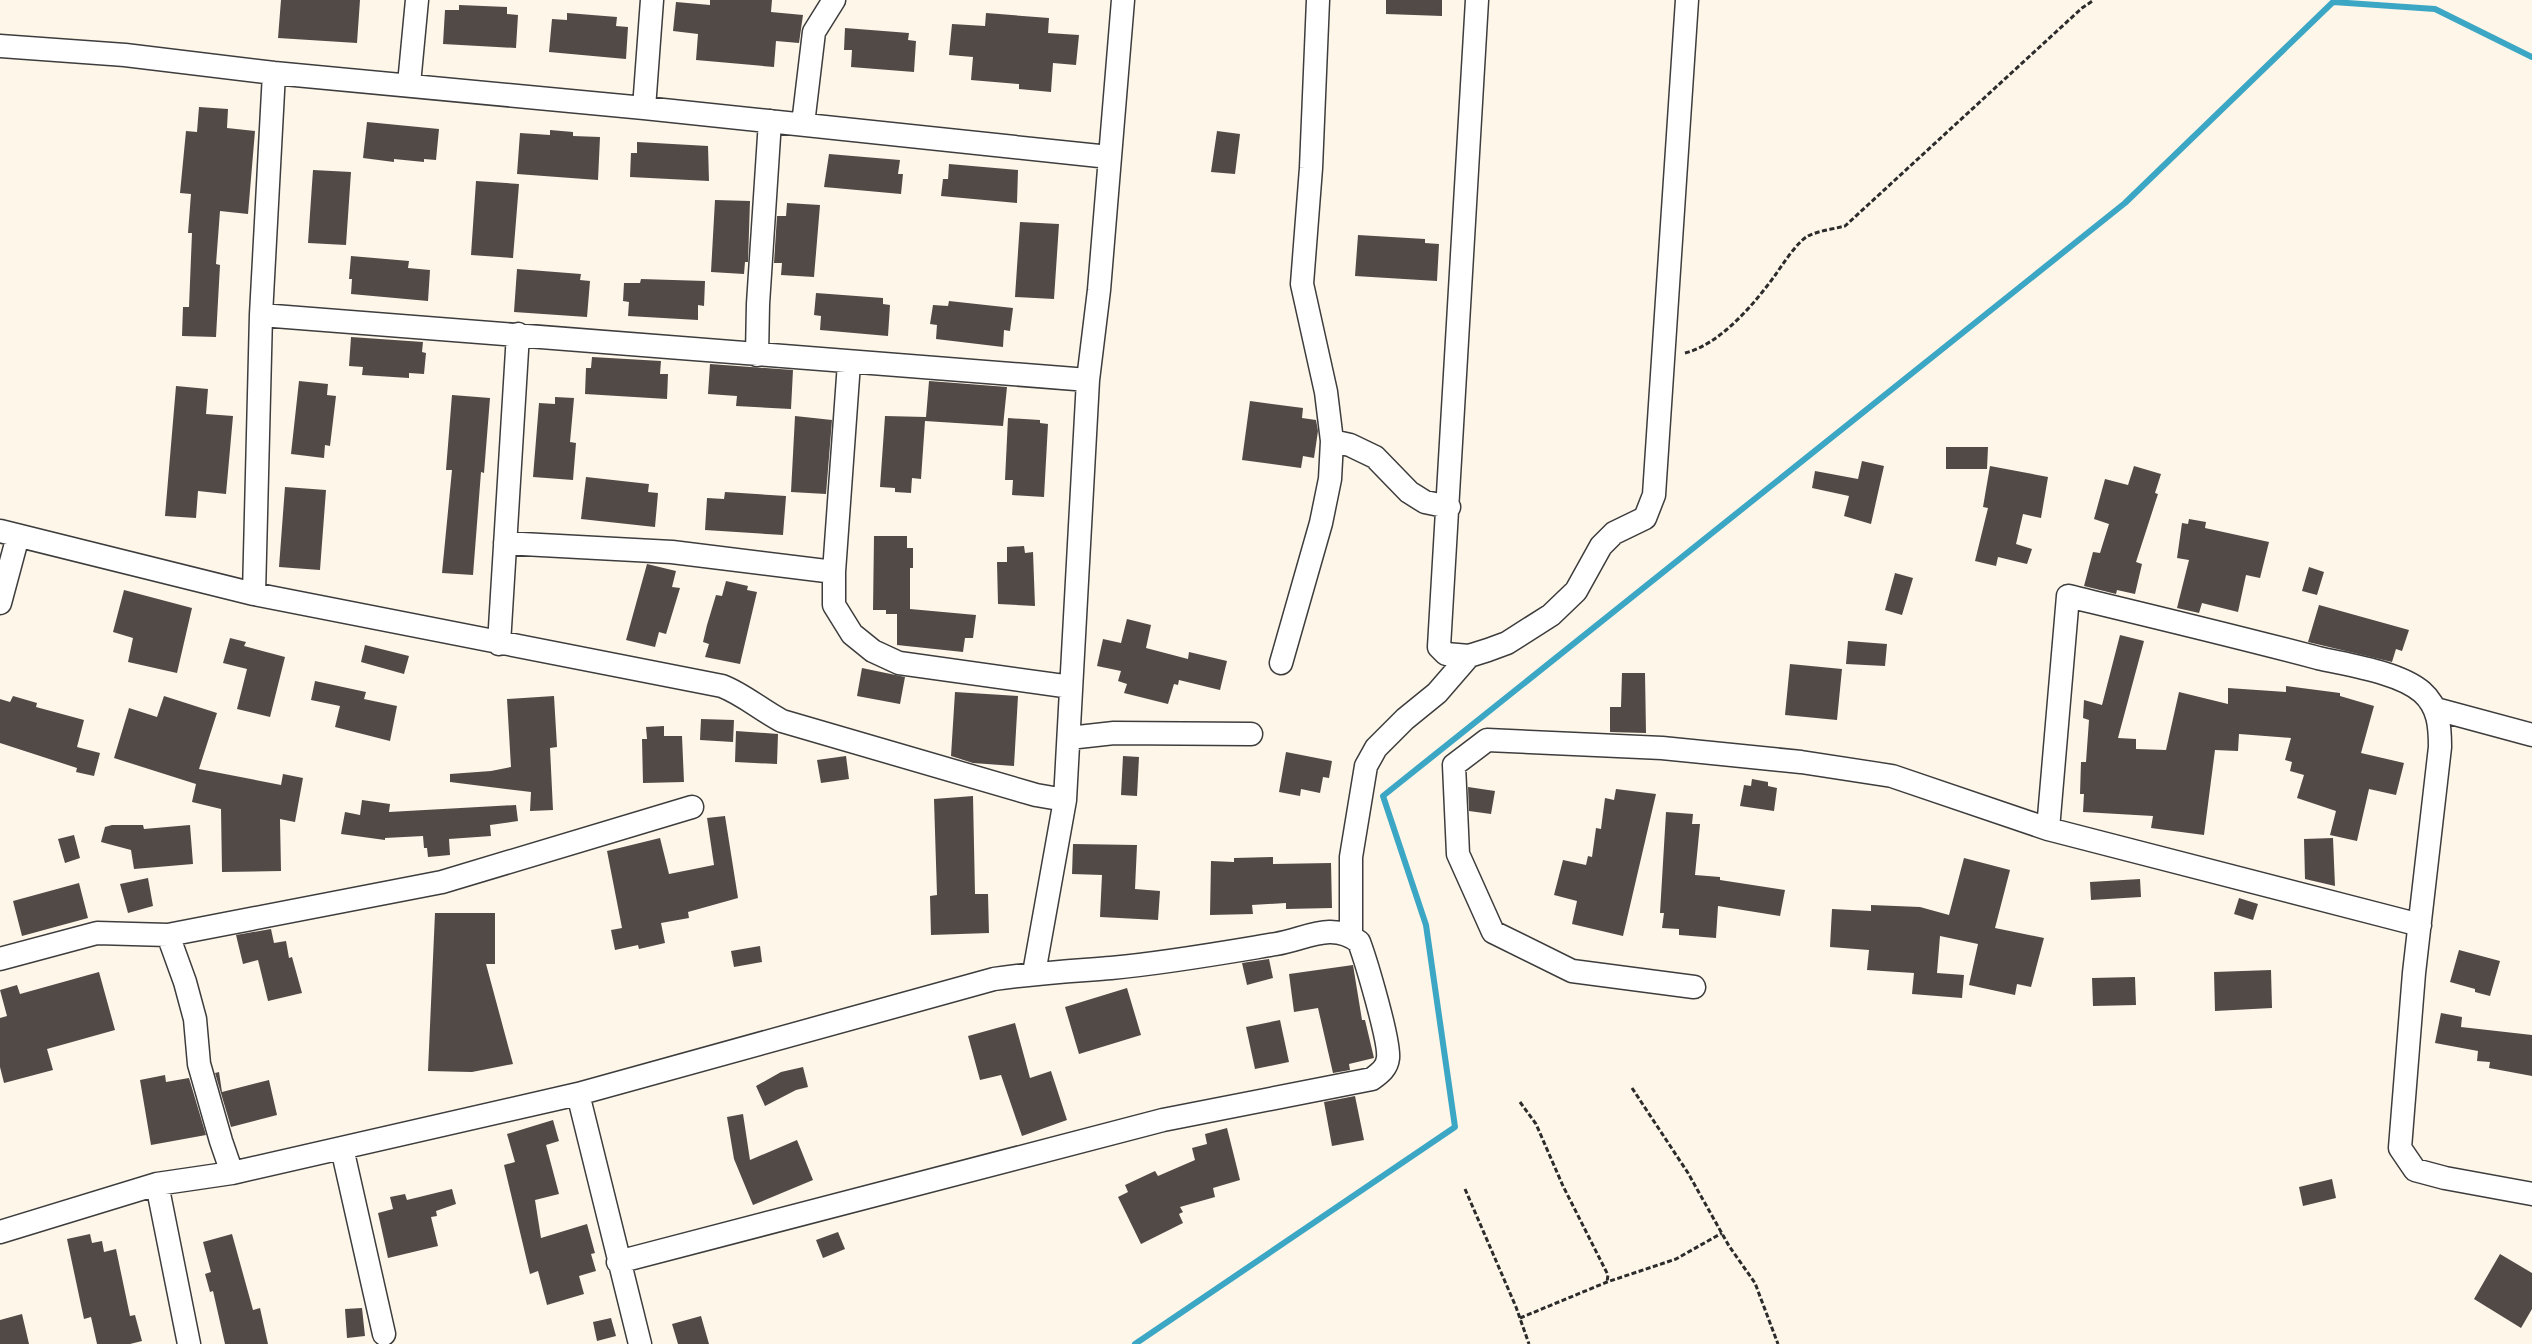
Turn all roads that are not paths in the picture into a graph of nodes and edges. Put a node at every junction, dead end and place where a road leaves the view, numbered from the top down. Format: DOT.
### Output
graph roads {
  1 [pos="417,0"];
  2 [pos="652,0"];
  3 [pos="834,0"];
  4 [pos="1123,0"];
  5 [pos="1318,0"];
  6 [pos="1477,0"];
  7 [pos="1687,0"];
  8 [pos="0,46"];
  9 [pos="274,73"];
  10 [pos="409,84"];
  11 [pos="644,108"];
  12 [pos="770,121"];
  13 [pos="803,124"];
  14 [pos="1109,157"];
  15 [pos="261,315"];
  16 [pos="518,334"];
  17 [pos="757,355"];
  18 [pos="849,363"];
  19 [pos="1088,380"];
  20 [pos="1332,441"];
  21 [pos="1448,507"];
  22 [pos="9,533"];
  23 [pos="505,543"];
  24 [pos="834,572"];
  25 [pos="254,594"];
  26 [pos="0,604"];
  27 [pos="498,644"];
  28 [pos="1469,656"];
  29 [pos="1281,663"];
  30 [pos="1071,688"];
  31 [pos="2436,709"];
  32 [pos="1251,734"];
  33 [pos="2532,735"];
  34 [pos="1069,738"];
  35 [pos="1065,800"];
  36 [pos="692,807"];
  37 [pos="2048,829"];
  38 [pos="2420,925"];
  39 [pos="168,935"];
  40 [pos="1351,936"];
  41 [pos="0,958"];
  42 [pos="1034,973"];
  43 [pos="1694,987"];
  44 [pos="578,1094"];
  45 [pos="342,1148"];
  46 [pos="232,1173"];
  47 [pos="157,1184"];
  48 [pos="2532,1194"];
  49 [pos="0,1232"];
  50 [pos="618,1262"];
  51 [pos="384,1334"];
  52 [pos="189,1344"];
  53 [pos="640,1344"];
  1 -- 10 [label="street"];
  2 -- 11 [label="street"];
  3 -- 13 [label="street"];
  4 -- 14 [label="street"];
  5 -- 20 [label="street"];
  6 -- 21 [label="street"];
  7 -- 28 [label="street"];
  8 -- 9 [label="street"];
  9 -- 10 [label="street"];
  9 -- 15 [label="street"];
  10 -- 11 [label="street"];
  11 -- 12 [label="street"];
  12 -- 13 [label="street"];
  12 -- 17 [label="street"];
  13 -- 14 [label="street"];
  14 -- 19 [label="street"];
  15 -- 16 [label="street"];
  15 -- 25 [label="street"];
  16 -- 17 [label="street"];
  16 -- 23 [label="street"];
  17 -- 18 [label="street"];
  18 -- 19 [label="street"];
  18 -- 24 [label="street"];
  19 -- 30 [label="street"];
  20 -- 21 [label="street"];
  20 -- 29 [label="street"];
  21 -- 28 [label="street"];
  22 -- 25 [label="street"];
  22 -- 26 [label="street"];
  23 -- 24 [label="street"];
  23 -- 27 [label="street"];
  24 -- 30 [label="street"];
  25 -- 27 [label="street"];
  27 -- 35 [label="street"];
  28 -- 40 [label="street"];
  30 -- 34 [label="street"];
  31 -- 33 [label="street"];
  31 -- 37 [label="street"];
  31 -- 38 [label="street"];
  32 -- 34 [label="street"];
  34 -- 35 [label="street"];
  35 -- 42 [label="street"];
  36 -- 39 [label="street"];
  37 -- 38 [label="street"];
  37 -- 43 [label="street"];
  38 -- 48 [label="street"];
  39 -- 41 [label="street"];
  39 -- 46 [label="street"];
  40 -- 42 [label="street"];
  40 -- 50 [label="street"];
  42 -- 44 [label="street"];
  44 -- 45 [label="street"];
  44 -- 50 [label="street"];
  45 -- 46 [label="street"];
  45 -- 51 [label="street"];
  46 -- 47 [label="street"];
  47 -- 49 [label="street"];
  47 -- 52 [label="street"];
  50 -- 53 [label="street"];
}
